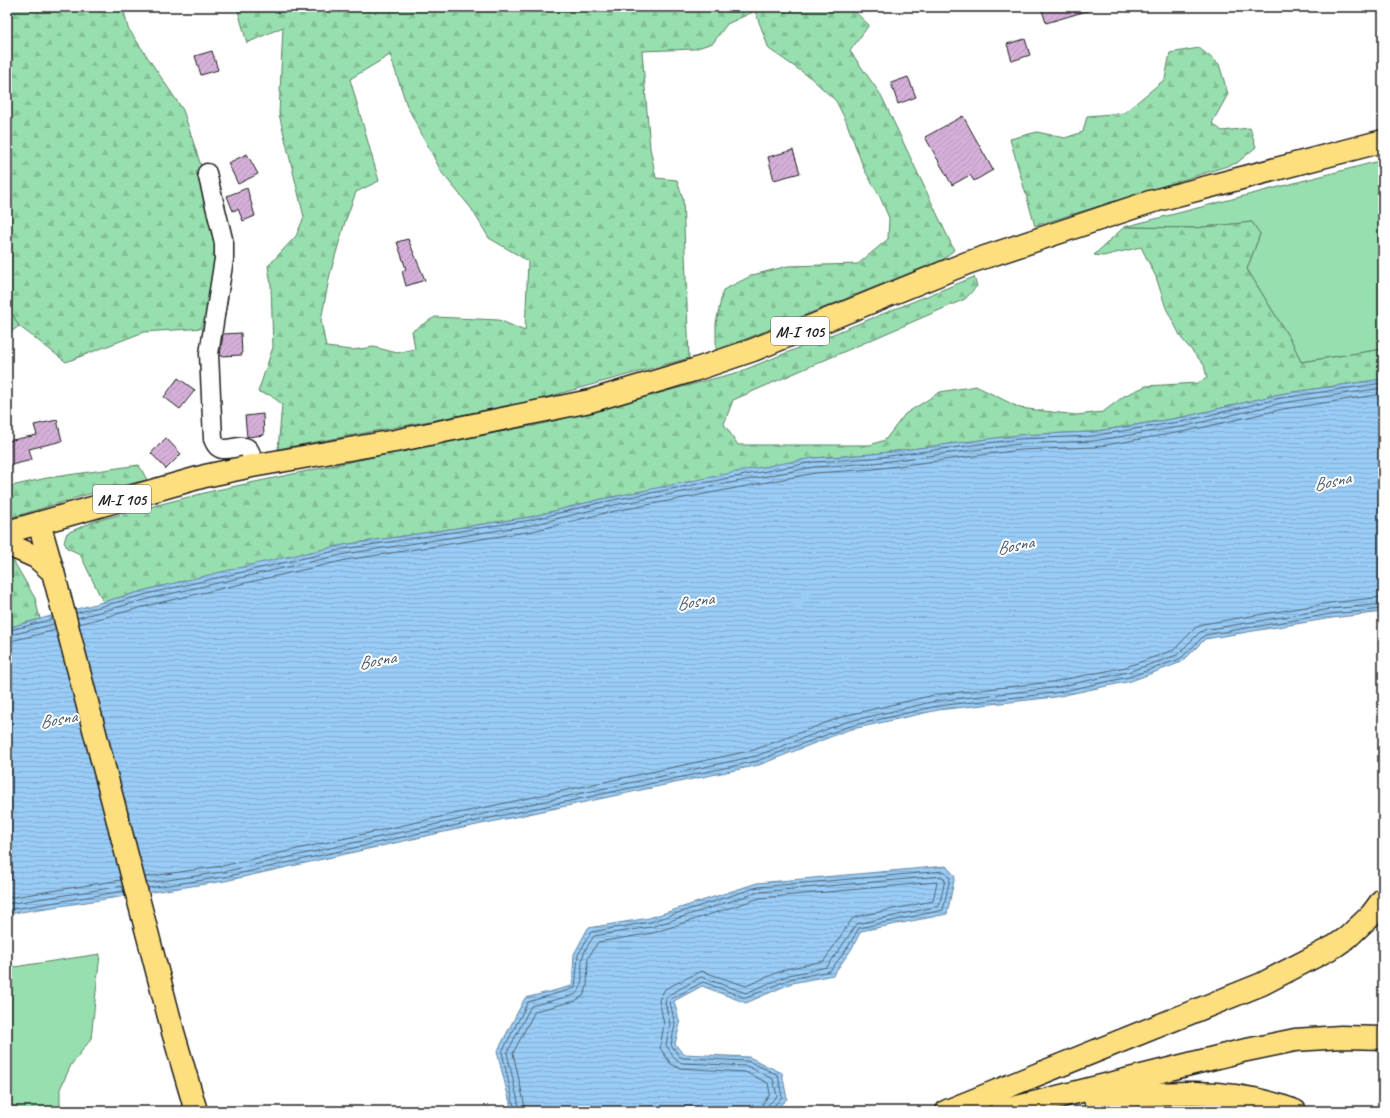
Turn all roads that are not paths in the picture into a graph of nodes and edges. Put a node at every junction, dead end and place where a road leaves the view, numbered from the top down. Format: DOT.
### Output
graph roads {
  1 [pos="1383,141"];
  2 [pos="207,173"];
  3 [pos="252,466"];
  4 [pos="39,523"];
  5 [pos="7,532"];
  6 [pos="7,544"];
  7 [pos="53,572"];
  8 [pos="1383,899"];
  9 [pos="1383,1038"];
  10 [pos="196,1111"];
  11 [pos="947,1111"];
  12 [pos="1001,1111"];
  13 [pos="1295,1111"];
  1 -- 3 [label="main road, M-I 105"];
  2 -- 3 [label="street"];
  3 -- 4 [label="main road, M-I 105"];
  4 -- 5 [label="main road, M-I 105"];
  4 -- 7 [label="main road"];
  6 -- 7 [label="main road"];
  7 -- 10 [label="main road"];
  8 -- 11 [label="main road"];
  9 -- 12 [label="main road"];
  12 -- 13 [label="main road"];
}
